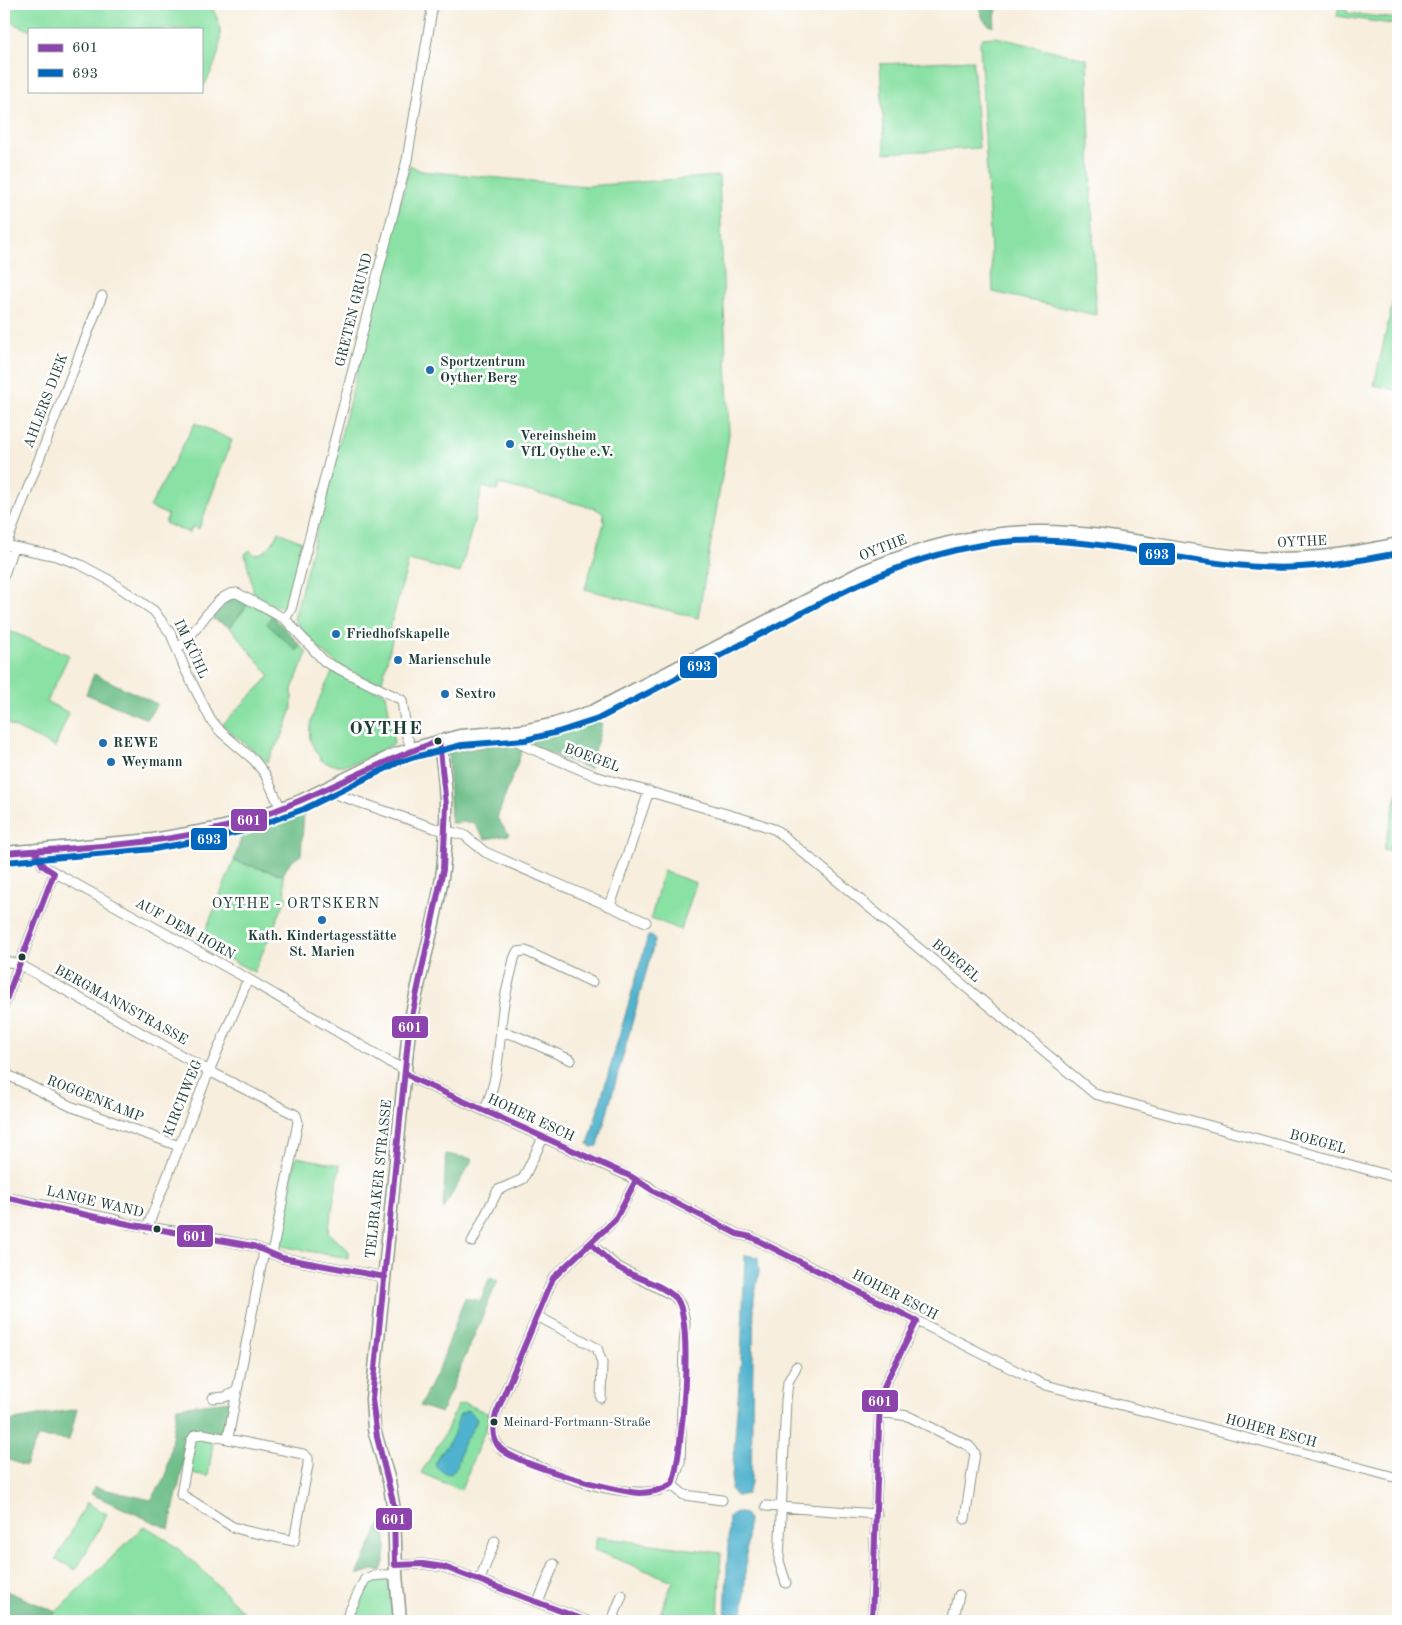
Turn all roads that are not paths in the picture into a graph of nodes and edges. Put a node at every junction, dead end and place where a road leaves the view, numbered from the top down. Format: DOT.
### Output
graph roads {
  1 [pos="433,4"];
  2 [pos="102,296"];
  3 [pos="1398,544"];
  4 [pos="7,546"];
  5 [pos="4,575"];
  6 [pos="285,620"];
  7 [pos="178,648"];
  8 [pos="514,732"];
  9 [pos="439,741"];
  10 [pos="412,749"];
  11 [pos="330,786"];
  12 [pos="649,791"];
  13 [pos="281,809"];
  14 [pos="445,831"];
  15 [pos="35,851"];
  16 [pos="4,853"];
  17 [pos="54,872"];
  18 [pos="610,906"];
  19 [pos="646,922"];
  20 [pos="4,961"];
  21 [pos="19,964"];
  22 [pos="248,979"];
  23 [pos="592,982"];
  24 [pos="4,1005"];
  25 [pos="502,1032"];
  26 [pos="571,1060"];
  27 [pos="209,1070"];
  28 [pos="405,1072"];
  29 [pos="4,1073"];
  30 [pos="484,1111"];
  31 [pos="543,1138"];
  32 [pos="179,1146"];
  33 [pos="1398,1178"];
  34 [pos="636,1180"];
  35 [pos="4,1197"];
  36 [pos="147,1228"];
  37 [pos="472,1242"];
  38 [pos="591,1244"];
  39 [pos="268,1252"];
  40 [pos="385,1277"];
  41 [pos="537,1316"];
  42 [pos="917,1321"];
  43 [pos="796,1367"];
  44 [pos="238,1392"];
  45 [pos="213,1398"];
  46 [pos="601,1398"];
  47 [pos="880,1412"];
  48 [pos="228,1438"];
  49 [pos="1398,1478"];
  50 [pos="672,1485"];
  51 [pos="722,1500"];
  52 [pos="766,1506"];
  53 [pos="781,1508"];
  54 [pos="877,1514"];
  55 [pos="965,1518"];
  56 [pos="495,1541"];
  57 [pos="554,1564"];
  58 [pos="396,1569"];
  59 [pos="480,1578"];
  60 [pos="786,1584"];
  61 [pos="622,1595"];
  62 [pos="959,1595"];
  63 [pos="538,1602"];
  64 [pos="345,1621"];
  65 [pos="400,1621"];
  66 [pos="587,1621"];
  67 [pos="612,1621"];
  68 [pos="872,1621"];
  69 [pos="953,1621"];
  1 -- 6 [label="street, GRETEN GRUND"];
  2 -- 4 [label="street, AHLERS DIEK"];
  3 -- 8 [label="main road, OYTHE"];
  4 -- 5 [label="street, AHLERS DIEK"];
  4 -- 7 [label="street, IM KÜHL"];
  6 -- 7 [label="street"];
  6 -- 10 [label="street"];
  7 -- 13 [label="street, IM KÜHL"];
  8 -- 9 [label="main road, OYTHE"];
  8 -- 12 [label="street, BOEGEL"];
  9 -- 10 [label="main road, OYTHE"];
  9 -- 14 [label="main road, TELBRAKER STRASSE"];
  10 -- 11 [label="main road, OYTHE"];
  11 -- 13 [label="main road, OYTHE"];
  11 -- 14 [label="street"];
  12 -- 18 [label="street"];
  12 -- 33 [label="street, BOEGEL"];
  13 -- 15 [label="main road, OYTHE"];
  14 -- 18 [label="street"];
  14 -- 28 [label="main road, TELBRAKER STRASSE"];
  15 -- 16 [label="main road, OYTHE"];
  15 -- 17 [label="street, AUF DEM HORN"];
  17 -- 21 [label="street"];
  17 -- 22 [label="street, AUF DEM HORN"];
  18 -- 19 [label="street"];
  20 -- 21 [label="street, BERGMANNSTRASSE"];
  21 -- 24 [label="street"];
  21 -- 27 [label="street, BERGMANNSTRASSE"];
  22 -- 27 [label="street, KIRCHWEG"];
  22 -- 28 [label="street, AUF DEM HORN"];
  23 -- 25 [label="street"];
  25 -- 26 [label="street"];
  25 -- 30 [label="street"];
  27 -- 32 [label="street, KIRCHWEG"];
  27 -- 39 [label="street, BERGMANNSTRASSE"];
  28 -- 30 [label="street, HOHER ESCH"];
  28 -- 40 [label="main road, TELBRAKER STRASSE"];
  29 -- 32 [label="street, ROGGENKAMP"];
  30 -- 31 [label="street, HOHER ESCH"];
  31 -- 34 [label="street, HOHER ESCH"];
  31 -- 37 [label="street"];
  32 -- 36 [label="street, KIRCHWEG"];
  34 -- 38 [label="street"];
  34 -- 42 [label="street, HOHER ESCH"];
  35 -- 36 [label="street, LANGE WAND"];
  36 -- 39 [label="street, LANGE WAND"];
  38 -- 41 [label="street"];
  38 -- 50 [label="street"];
  39 -- 40 [label="street, LANGE WAND"];
  39 -- 44 [label="street"];
  40 -- 58 [label="main road, TELBRAKER STRASSE"];
  41 -- 46 [label="street"];
  41 -- 50 [label="street"];
  42 -- 47 [label="street"];
  42 -- 49 [label="street, HOHER ESCH"];
  43 -- 53 [label="street"];
  44 -- 45 [label="street"];
  44 -- 48 [label="street"];
  47 -- 54 [label="street"];
  47 -- 55 [label="street"];
  48 -- 48 [label="street"];
  50 -- 51 [label="street"];
  52 -- 53 [label="street"];
  53 -- 54 [label="street"];
  53 -- 60 [label="street"];
  54 -- 68 [label="street"];
  56 -- 59 [label="street"];
  57 -- 63 [label="street"];
  58 -- 59 [label="street"];
  58 -- 64 [label="street"];
  58 -- 65 [label="main road, TELBRAKER STRASSE"];
  59 -- 63 [label="street"];
  61 -- 67 [label="street"];
  62 -- 69 [label="street"];
  63 -- 66 [label="street"];
}
